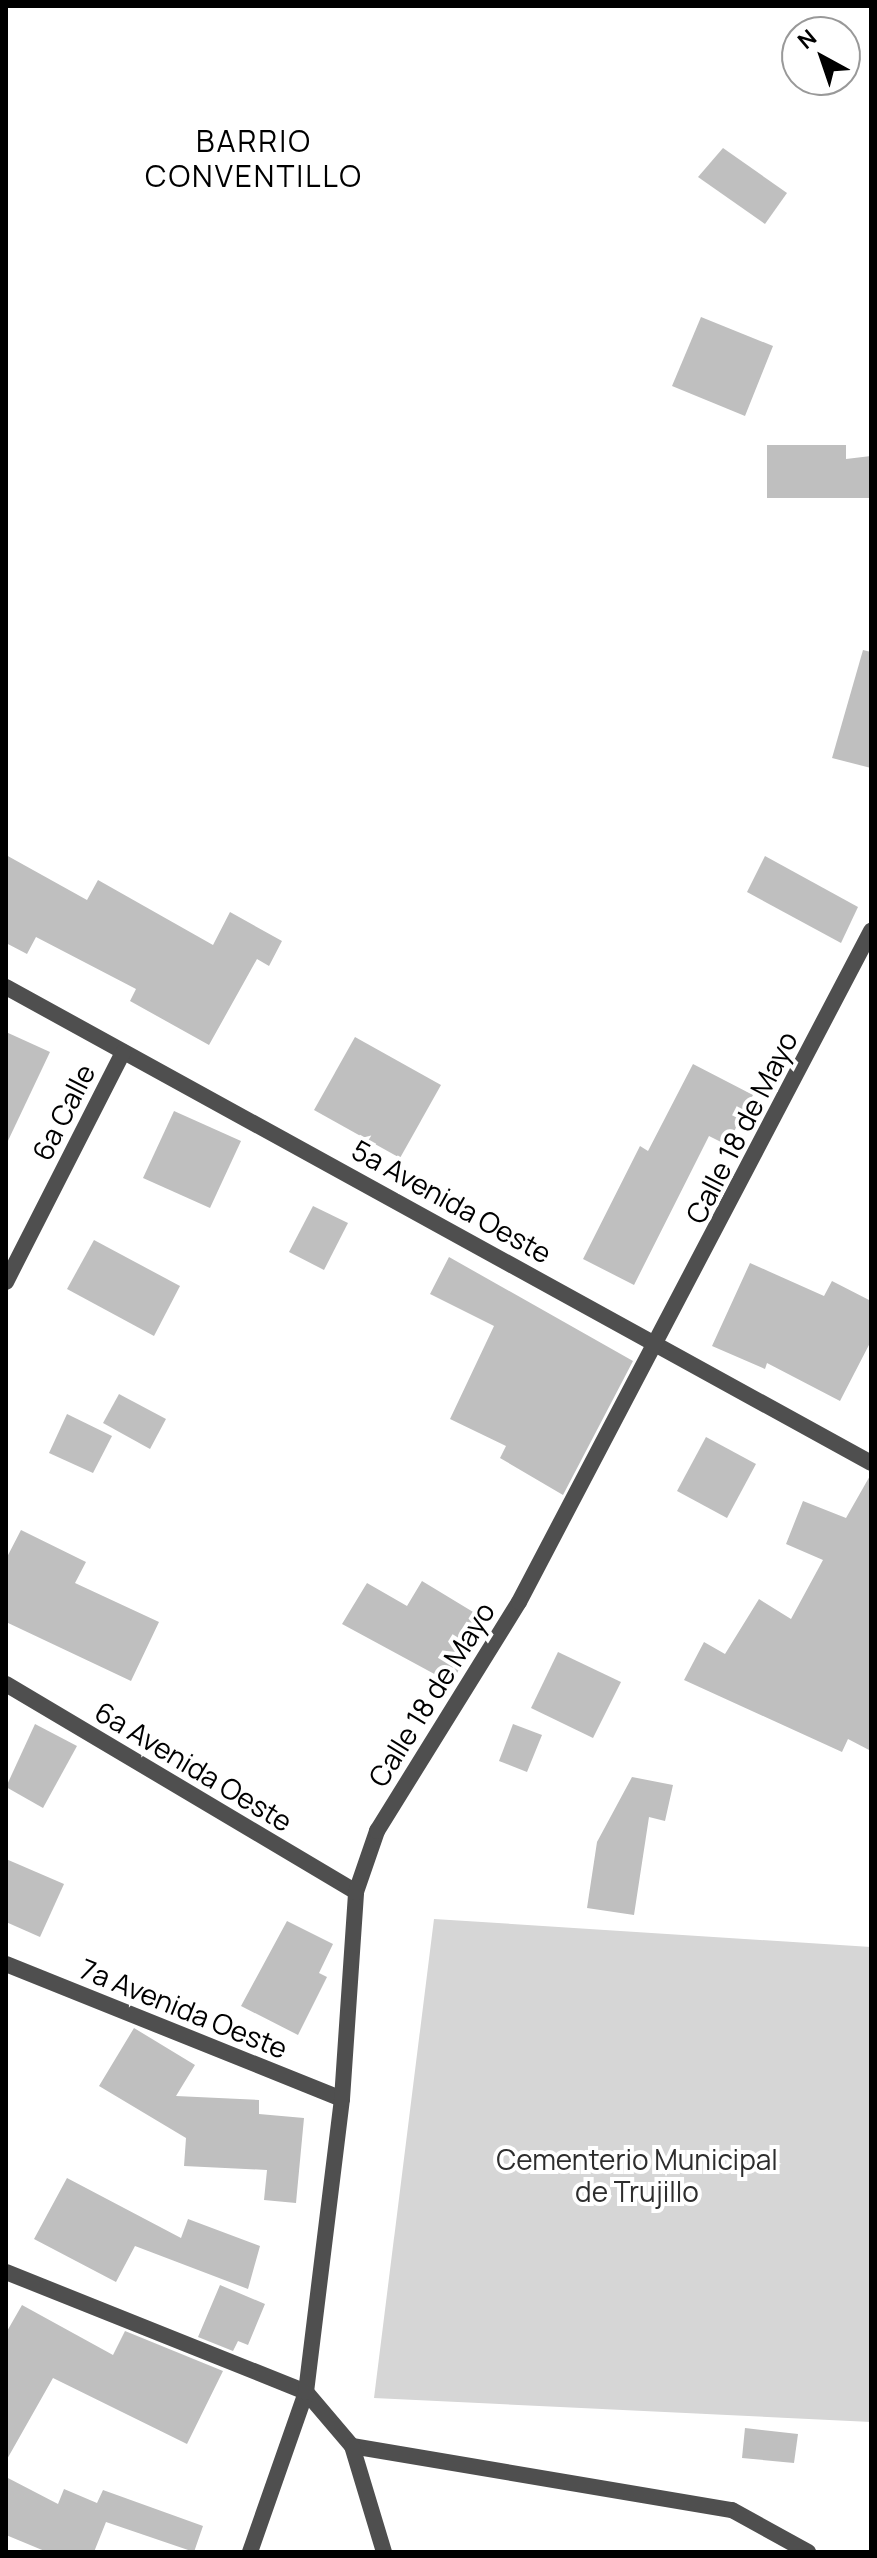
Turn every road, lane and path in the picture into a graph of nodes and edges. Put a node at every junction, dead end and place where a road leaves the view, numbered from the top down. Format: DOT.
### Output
graph roads {
  1 [pos="871,931"];
  2 [pos="6,987"];
  3 [pos="123,1052"];
  4 [pos="6,1282"];
  5 [pos="658,1343"];
  6 [pos="871,1463"];
  7 [pos="6,1684"];
  8 [pos="356,1892"];
  9 [pos="6,1964"];
  10 [pos="342,2099"];
  11 [pos="6,2272"];
  12 [pos="306,2392"];
  13 [pos="352,2446"];
  14 [pos="250,2552"];
  15 [pos="384,2552"];
  16 [pos="808,2552"];
  1 -- 5 [label="street, Calle 18 de Mayo"];
  2 -- 3 [label="street, 5a Avenida Oeste"];
  3 -- 4 [label="street, 6a Calle"];
  3 -- 5 [label="street, 5a Avenida Oeste"];
  5 -- 6 [label="street, 5a Avenida Oeste"];
  5 -- 8 [label="street, Calle 18 de Mayo"];
  7 -- 8 [label="street, 6a Avenida Oeste"];
  8 -- 10 [label="street, Calle 18 de Mayo"];
  9 -- 10 [label="street, 7a Avenida Oeste"];
  10 -- 12 [label="street, Calle 18 de Mayo"];
  11 -- 12 [label="street"];
  12 -- 13 [label="street"];
  12 -- 14 [label="street, Calle 18 de Mayo"];
  13 -- 15 [label="street"];
  13 -- 16 [label="street"];
}
